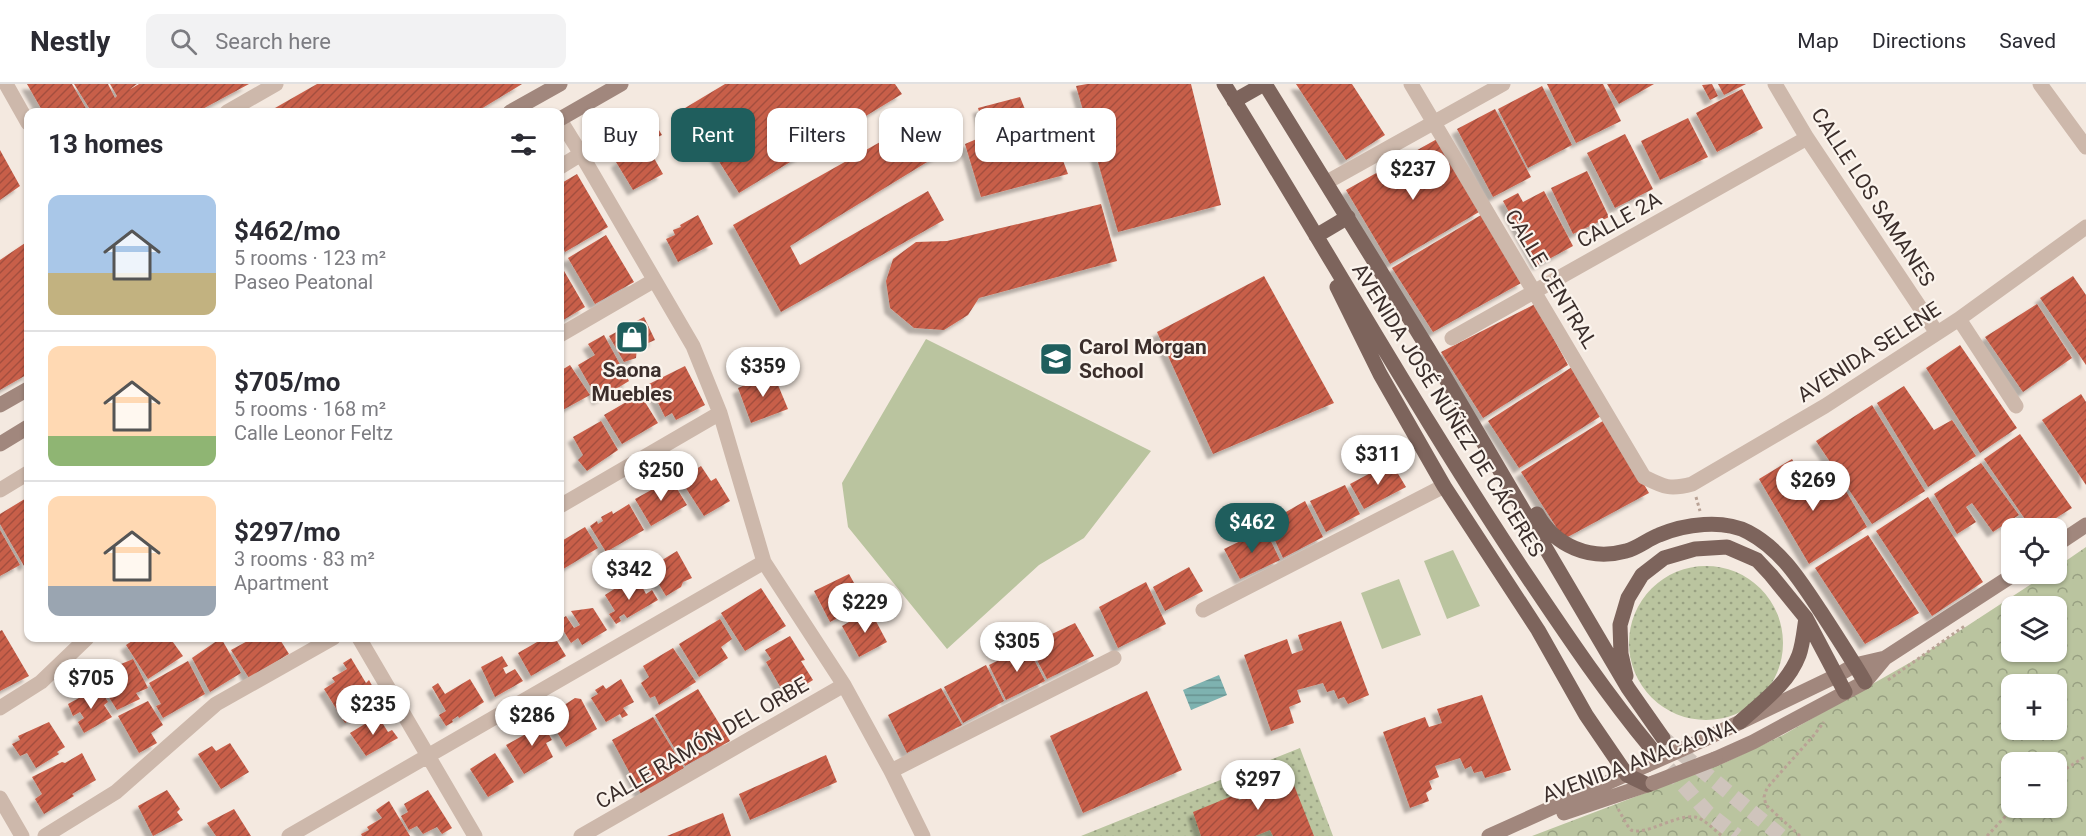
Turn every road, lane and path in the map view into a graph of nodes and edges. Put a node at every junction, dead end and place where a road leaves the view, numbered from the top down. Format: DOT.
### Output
graph roads {
  1 [pos="6,84"];
  2 [pos="276,84"];
  3 [pos="560,84"];
  4 [pos="621,84"];
  5 [pos="1224,84"];
  6 [pos="1264,84"];
  7 [pos="1411,84"];
  8 [pos="1503,84"];
  9 [pos="1774,84"];
  10 [pos="2040,84"];
  11 [pos="539,89"];
  12 [pos="1234,101"];
  13 [pos="234,108"];
  14 [pos="515,108"];
  15 [pos="24,116"];
  16 [pos="564,118"];
  17 [pos="1434,123"];
  18 [pos="564,126"];
  19 [pos="1807,138"];
  20 [pos="2086,147"];
  21 [pos="581,154"];
  22 [pos="564,165"];
  23 [pos="1327,182"];
  24 [pos="1348,216"];
  25 [pos="2086,227"];
  26 [pos="1318,239"];
  27 [pos="653,281"];
  28 [pos="1535,291"];
  29 [pos="1959,319"];
  30 [pos="564,333"];
  31 [pos="1937,333"];
  32 [pos="1452,338"];
  33 [pos="24,391"];
  34 [pos="0,405"];
  35 [pos="2016,406"];
  36 [pos="720,414"];
  37 [pos="24,429"];
  38 [pos="1478,435"];
  39 [pos="0,444"];
  40 [pos="24,475"];
  41 [pos="1692,484"];
  42 [pos="1444,486"];
  43 [pos="1663,487"];
  44 [pos="0,490"];
  45 [pos="564,504"];
  46 [pos="1704,524"];
  47 [pos="2086,525"];
  48 [pos="2067,538"];
  49 [pos="764,562"];
  50 [pos="2012,584"];
  51 [pos="1203,610"];
  52 [pos="1806,618"];
  53 [pos="1973,621"];
  54 [pos="83,642"];
  55 [pos="326,642"];
  56 [pos="361,642"];
  57 [pos="1114,658"];
  58 [pos="1885,658"];
  59 [pos="1855,665"];
  60 [pos="1836,676"];
  61 [pos="1887,681"];
  62 [pos="1864,682"];
  63 [pos="844,686"];
  64 [pos="1628,688"];
  65 [pos="1845,692"];
  66 [pos="0,708"];
  67 [pos="1826,714"];
  68 [pos="1740,722"];
  69 [pos="428,755"];
  70 [pos="2086,756"];
  71 [pos="2067,768"];
  72 [pos="891,771"];
  73 [pos="1627,775"];
  74 [pos="1651,784"];
  75 [pos="1612,797"];
  76 [pos="0,798"];
  77 [pos="2004,818"];
  78 [pos="22,836"];
  79 [pos="45,836"];
  80 [pos="289,836"];
  81 [pos="475,836"];
  82 [pos="581,836"];
  83 [pos="923,836"];
  84 [pos="1491,836"];
  85 [pos="1722,836"];
  86 [pos="1800,836"];
  87 [pos="1987,836"];
  1 -- 15 [label="street"];
  2 -- 13 [label="street"];
  3 -- 11 [label="main road"];
  4 -- 16 [label="main road"];
  5 -- 12 [label="main road, AVENIDA JOSÉ NÚÑEZ DE CÁCERES"];
  6 -- 12 [label="main road"];
  6 -- 23 [label="main road, AVENIDA JOSÉ NÚÑEZ DE CÁCERES"];
  7 -- 17 [label="street, CALLE CENTRAL"];
  8 -- 17 [label="street"];
  9 -- 19 [label="street, CALLE LOS SAMANES"];
  10 -- 20 [label="street"];
  11 -- 14 [label="main road"];
  12 -- 26 [label="main road, AVENIDA JOSÉ NÚÑEZ DE CÁCERES"];
  17 -- 23 [label="street"];
  17 -- 28 [label="street, CALLE CENTRAL"];
  18 -- 21 [label="street"];
  19 -- 28 [label="street, CALLE 2A"];
  19 -- 31 [label="street, CALLE LOS SAMANES"];
  21 -- 22 [label="street"];
  21 -- 27 [label="street"];
  23 -- 24 [label="main road, AVENIDA JOSÉ NÚÑEZ DE CÁCERES"];
  24 -- 26 [label="main road"];
  24 -- 38 [label="main road, AVENIDA JOSÉ NÚÑEZ DE CÁCERES"];
  25 -- 29 [label="street, AVENIDA SELENE"];
  26 -- 42 [label="main road"];
  26 -- 64 [label="main road, AVENIDA JOSÉ NÚÑEZ DE CÁCERES"];
  27 -- 30 [label="street"];
  27 -- 36 [label="street"];
  28 -- 32 [label="street, CALLE 2A"];
  28 -- 43 [label="street, CALLE CENTRAL"];
  29 -- 31 [label="street, AVENIDA SELENE"];
  29 -- 35 [label="street"];
  31 -- 41 [label="street, AVENIDA SELENE"];
  33 -- 34 [label="main road"];
  36 -- 45 [label="street"];
  36 -- 49 [label="street"];
  37 -- 39 [label="main road"];
  38 -- 46 [label="main road"];
  38 -- 64 [label="main road, AVENIDA JOSÉ NÚÑEZ DE CÁCERES"];
  40 -- 44 [label="street"];
  41 -- 43 [label="street, AVENIDA SELENE"];
  41 -- 46 [label="path"];
  42 -- 51 [label="street"];
  42 -- 73 [label="main road"];
  46 -- 59 [label="main road"];
  47 -- 48 [label="main road"];
  49 -- 63 [label="street"];
  49 -- 69 [label="street"];
  50 -- 58 [label="main road, AVENIDA ANACAONA"];
  52 -- 60 [label="main road"];
  52 -- 64 [label="main road"];
  52 -- 68 [label="main road"];
  53 -- 61 [label="path"];
  54 -- 66 [label="street"];
  55 -- 79 [label="street"];
  56 -- 69 [label="street"];
  57 -- 72 [label="street"];
  58 -- 59 [label="main road, AVENIDA ANACAONA"];
  58 -- 62 [label="main road, AVENIDA ANACAONA"];
  59 -- 60 [label="main road, AVENIDA ANACAONA"];
  59 -- 62 [label="main road"];
  60 -- 65 [label="main road"];
  60 -- 68 [label="main road, AVENIDA ANACAONA"];
  62 -- 65 [label="main road, AVENIDA ANACAONA"];
  63 -- 72 [label="street"];
  63 -- 82 [label="street, CALLE RAMÓN DEL ORBE"];
  65 -- 74 [label="main road, AVENIDA ANACAONA, bridge"];
  67 -- 86 [label="path"];
  68 -- 73 [label="main road, AVENIDA ANACAONA, bridge"];
  69 -- 80 [label="street"];
  69 -- 81 [label="street"];
  70 -- 71 [label="path"];
  72 -- 83 [label="street"];
  73 -- 74 [label="main road"];
  73 -- 84 [label="main road, AVENIDA ANACAONA"];
  74 -- 75 [label="main road, AVENIDA ANACAONA"];
  75 -- 84 [label="main road, AVENIDA ANACAONA"];
  75 -- 85 [label="path"];
  76 -- 78 [label="street"];
  77 -- 87 [label="path"];
}
